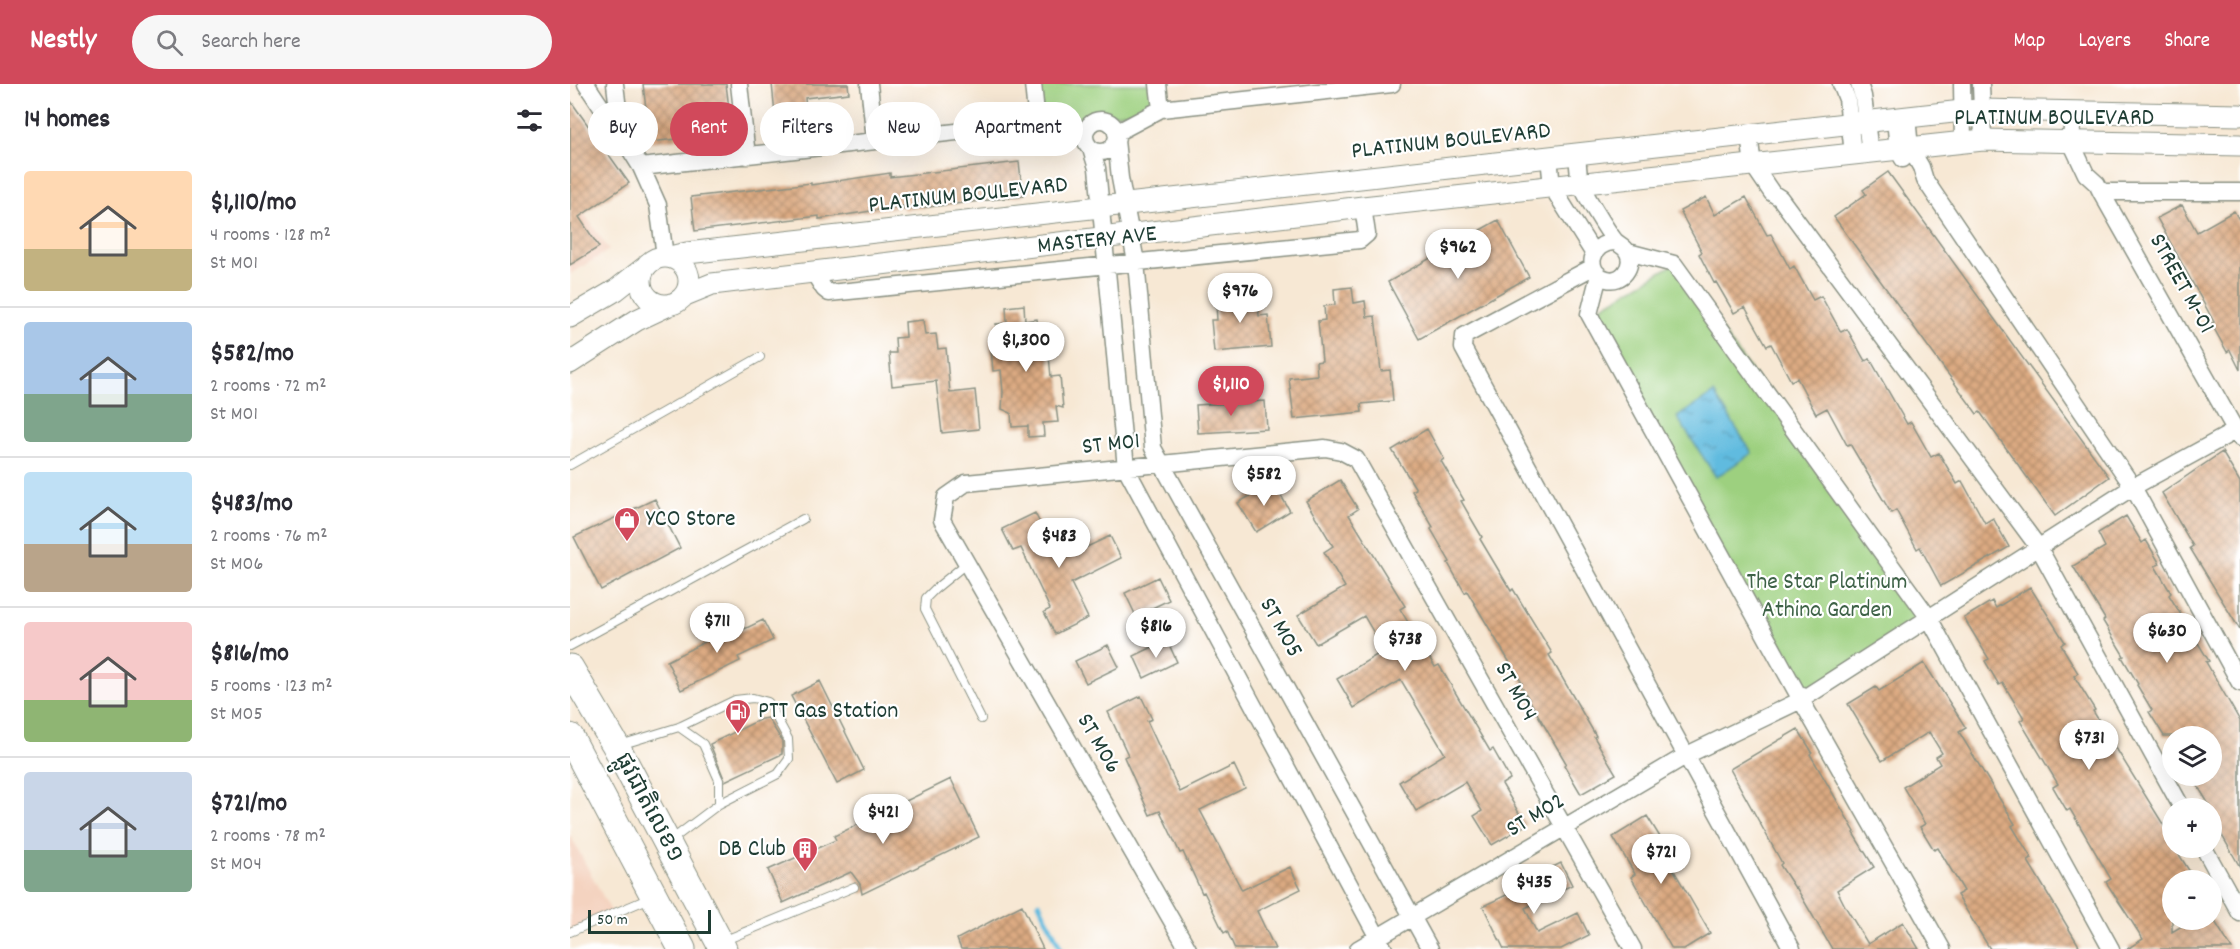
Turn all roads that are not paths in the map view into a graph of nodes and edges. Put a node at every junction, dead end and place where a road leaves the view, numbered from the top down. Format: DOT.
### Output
graph roads {
  1 [pos="586,84"];
  2 [pos="615,84"];
  3 [pos="739,84"];
  4 [pos="869,84"];
  5 [pos="1033,84"];
  6 [pos="1158,84"];
  7 [pos="1392,84"];
  8 [pos="1841,84"];
  9 [pos="1859,84"];
  10 [pos="1962,84"];
  11 [pos="1981,84"];
  12 [pos="1298,89"];
  13 [pos="598,102"];
  14 [pos="617,102"];
  15 [pos="741,102"];
  16 [pos="871,102"];
  17 [pos="1035,102"];
  18 [pos="1161,110"];
  19 [pos="1972,111"];
  20 [pos="2078,112"];
  21 [pos="2240,115"];
  22 [pos="1901,118"];
  23 [pos="1858,123"];
  24 [pos="1754,134"];
  25 [pos="1116,137"];
  26 [pos="1083,139"];
  27 [pos="1088,141"];
  28 [pos="1973,141"];
  29 [pos="866,142"];
  30 [pos="2077,142"];
  31 [pos="2240,145"];
  32 [pos="1904,149"];
  33 [pos="1862,153"];
  34 [pos="1577,154"];
  35 [pos="634,156"];
  36 [pos="747,156"];
  37 [pos="748,156"];
  38 [pos="1549,157"];
  39 [pos="1757,165"];
  40 [pos="641,167"];
  41 [pos="1580,184"];
  42 [pos="1552,187"];
  43 [pos="2099,188"];
  44 [pos="2240,192"];
  45 [pos="1125,204"];
  46 [pos="1101,207"];
  47 [pos="1364,207"];
  48 [pos="1132,235"];
  49 [pos="1103,239"];
  50 [pos="1622,247"];
  51 [pos="658,260"];
  52 [pos="1136,262"];
  53 [pos="1107,265"];
  54 [pos="1595,265"];
  55 [pos="814,273"];
  56 [pos="678,300"];
  57 [pos="570,318"];
  58 [pos="1145,353"];
  59 [pos="1116,356"];
  60 [pos="760,357"];
  61 [pos="570,363"];
  62 [pos="2238,435"];
  63 [pos="1356,459"];
  64 [pos="1162,464"];
  65 [pos="570,465"];
  66 [pos="1126,468"];
  67 [pos="2133,487"];
  68 [pos="803,519"];
  69 [pos="2038,548"];
  70 [pos="967,563"];
  71 [pos="1929,618"];
  72 [pos="570,646"];
  73 [pos="570,668"];
  74 [pos="2240,683"];
  75 [pos="1802,700"];
  76 [pos="981,719"];
  77 [pos="679,727"];
  78 [pos="570,737"];
  79 [pos="616,746"];
  80 [pos="1687,754"];
  81 [pos="2176,798"];
  82 [pos="718,804"];
  83 [pos="1564,828"];
  84 [pos="667,843"];
  85 [pos="2210,858"];
  86 [pos="854,887"];
  87 [pos="655,896"];
  88 [pos="2240,913"];
  89 [pos="1413,918"];
  90 [pos="570,932"];
  91 [pos="1381,943"];
  92 [pos="721,946"];
  93 [pos="682,949"];
  94 [pos="1188,949"];
  95 [pos="1358,949"];
  96 [pos="1430,949"];
  97 [pos="1633,949"];
  98 [pos="1792,949"];
  99 [pos="1942,949"];
  100 [pos="2111,949"];
  1 -- 13 [label="street"];
  2 -- 14 [label="street"];
  3 -- 15 [label="street"];
  4 -- 16 [label="street"];
  5 -- 17 [label="street"];
  6 -- 18 [label="street"];
  7 -- 12 [label="street"];
  8 -- 23 [label="street"];
  9 -- 23 [label="street"];
  10 -- 19 [label="street"];
  11 -- 19 [label="street"];
  12 -- 18 [label="street"];
  18 -- 25 [label="street"];
  19 -- 20 [label="street, PLATINUM BOULEVARD"];
  19 -- 22 [label="street, PLATINUM BOULEVARD"];
  19 -- 28 [label="street"];
  20 -- 21 [label="street, PLATINUM BOULEVARD"];
  20 -- 30 [label="street"];
  22 -- 23 [label="street, PLATINUM BOULEVARD"];
  22 -- 32 [label="street"];
  23 -- 24 [label="street, PLATINUM BOULEVARD"];
  23 -- 33 [label="street"];
  24 -- 34 [label="street, PLATINUM BOULEVARD"];
  24 -- 39 [label="street"];
  25 -- 27 [label="street"];
  25 -- 27 [label="street"];
  25 -- 45 [label="street, ST M05"];
  26 -- 27 [label="street"];
  27 -- 46 [label="street"];
  28 -- 30 [label="street, PLATINUM BOULEVARD"];
  28 -- 32 [label="street, PLATINUM BOULEVARD"];
  29 -- 37 [label="street"];
  30 -- 31 [label="street, PLATINUM BOULEVARD"];
  30 -- 43 [label="street, STREET M-01"];
  32 -- 33 [label="street, PLATINUM BOULEVARD"];
  32 -- 67 [label="street"];
  33 -- 39 [label="street, PLATINUM BOULEVARD"];
  34 -- 38 [label="street, PLATINUM BOULEVARD"];
  34 -- 41 [label="street"];
  35 -- 40 [label="street"];
  36 -- 40 [label="street"];
  38 -- 42 [label="street"];
  38 -- 45 [label="street, PLATINUM BOULEVARD"];
  39 -- 41 [label="street, PLATINUM BOULEVARD"];
  39 -- 69 [label="street"];
  40 -- 51 [label="street"];
  41 -- 42 [label="street, PLATINUM BOULEVARD"];
  41 -- 50 [label="street"];
  42 -- 47 [label="street, PLATINUM BOULEVARD"];
  42 -- 54 [label="street"];
  43 -- 44 [label="street"];
  43 -- 62 [label="street, STREET M-01"];
  45 -- 46 [label="street, PLATINUM BOULEVARD"];
  45 -- 48 [label="street, ST M05"];
  46 -- 49 [label="street"];
  46 -- 51 [label="street, PLATINUM BOULEVARD"];
  47 -- 48 [label="street, PLATINUM BOULEVARD"];
  47 -- 52 [label="street, MASTERY AVE"];
  48 -- 49 [label="street, PLATINUM BOULEVARD"];
  48 -- 52 [label="street, ST M05"];
  49 -- 53 [label="street"];
  49 -- 55 [label="street, PLATINUM BOULEVARD"];
  50 -- 54 [label="street"];
  50 -- 54 [label="street"];
  50 -- 71 [label="street"];
  51 -- 56 [label="street"];
  51 -- 56 [label="street"];
  51 -- 57 [label="street, PLATINUM BOULEVARD"];
  52 -- 53 [label="street, MASTERY AVE"];
  52 -- 58 [label="street, ST M05"];
  53 -- 55 [label="street, MASTERY AVE"];
  53 -- 59 [label="street"];
  54 -- 75 [label="street"];
  54 -- 80 [label="street"];
  55 -- 56 [label="street, PLATINUM BOULEVARD"];
  56 -- 61 [label="street, PLATINUM BOULEVARD"];
  58 -- 59 [label="street"];
  58 -- 64 [label="street, ST M05"];
  59 -- 66 [label="street"];
  60 -- 65 [label="lane"];
  62 -- 67 [label="street, ST M02"];
  63 -- 64 [label="street, ST M01"];
  63 -- 83 [label="street, ST M04"];
  64 -- 66 [label="street, ST M01"];
  64 -- 89 [label="street, ST M05"];
  66 -- 70 [label="street, ST M01"];
  66 -- 91 [label="street"];
  67 -- 69 [label="street, ST M02"];
  67 -- 74 [label="street"];
  68 -- 72 [label="lane"];
  69 -- 71 [label="street, ST M02"];
  69 -- 81 [label="street"];
  70 -- 76 [label="lane"];
  70 -- 94 [label="street, ST M06"];
  71 -- 75 [label="street, ST M02"];
  71 -- 100 [label="street"];
  73 -- 79 [label="highway, ផ្លូវជាតិលេខ១"];
  75 -- 80 [label="street, ST M02"];
  75 -- 99 [label="street"];
  77 -- 79 [label="lane"];
  77 -- 82 [label="lane"];
  77 -- 82 [label="lane"];
  78 -- 87 [label="highway, ផ្លូវជាតិលេខ១"];
  79 -- 84 [label="highway, ផ្លូវជាតិលេខ១"];
  80 -- 83 [label="street, ST M02"];
  80 -- 98 [label="street"];
  82 -- 84 [label="lane"];
  83 -- 89 [label="street, ST M02"];
  83 -- 97 [label="street, ST M04"];
  84 -- 92 [label="highway, ផ្លូវជាតិលេខ១"];
  85 -- 88 [label="street"];
  86 -- 92 [label="lane"];
  87 -- 90 [label="lane"];
  87 -- 93 [label="highway, ផ្លូវជាតិលេខ១"];
  89 -- 91 [label="street, ST M02"];
  89 -- 96 [label="street, ST M05"];
  91 -- 95 [label="street, ST M02"];
}
